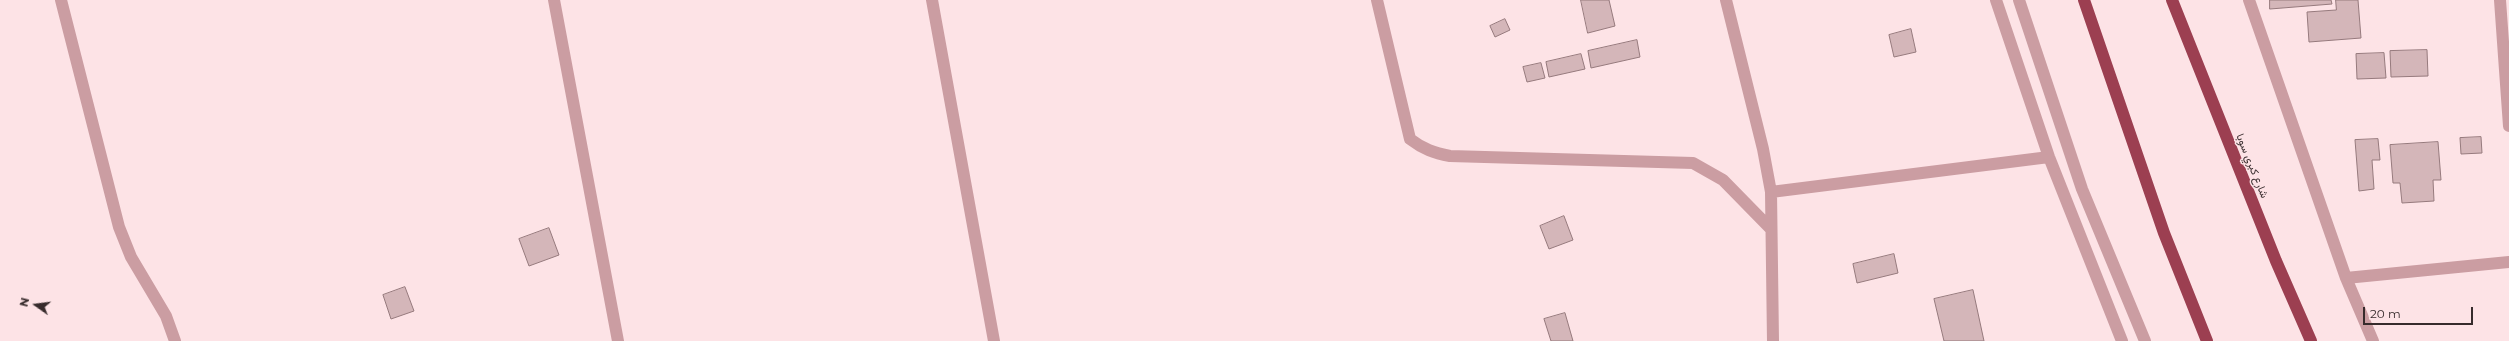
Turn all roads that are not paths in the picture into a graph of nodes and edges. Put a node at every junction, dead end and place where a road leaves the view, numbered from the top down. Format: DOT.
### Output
graph roads {
  1 [pos="61,0"];
  2 [pos="554,0"];
  3 [pos="932,0"];
  4 [pos="1377,0"];
  5 [pos="1726,0"];
  6 [pos="1996,0"];
  7 [pos="2019,0"];
  8 [pos="2084,0"];
  9 [pos="2172,0"];
  10 [pos="2249,0"];
  11 [pos="2500,0"];
  12 [pos="2509,126"];
  13 [pos="2049,157"];
  14 [pos="1771,192"];
  15 [pos="1770,228"];
  16 [pos="2509,262"];
  17 [pos="2346,278"];
  18 [pos="175,341"];
  19 [pos="618,341"];
  20 [pos="994,341"];
  21 [pos="1773,341"];
  22 [pos="2122,341"];
  23 [pos="2145,341"];
  24 [pos="2207,341"];
  25 [pos="2311,341"];
  26 [pos="2373,341"];
  1 -- 18 [label="street"];
  2 -- 19 [label="street"];
  3 -- 20 [label="street"];
  4 -- 15 [label="street"];
  5 -- 14 [label="street"];
  6 -- 13 [label="street"];
  7 -- 23 [label="street"];
  8 -- 24 [label="highway"];
  9 -- 25 [label="highway, شارع كبري سوبا"];
  10 -- 17 [label="street"];
  11 -- 12 [label="street"];
  13 -- 14 [label="street"];
  13 -- 22 [label="street"];
  14 -- 15 [label="street"];
  15 -- 21 [label="street"];
  16 -- 17 [label="street"];
  17 -- 26 [label="street"];
}
